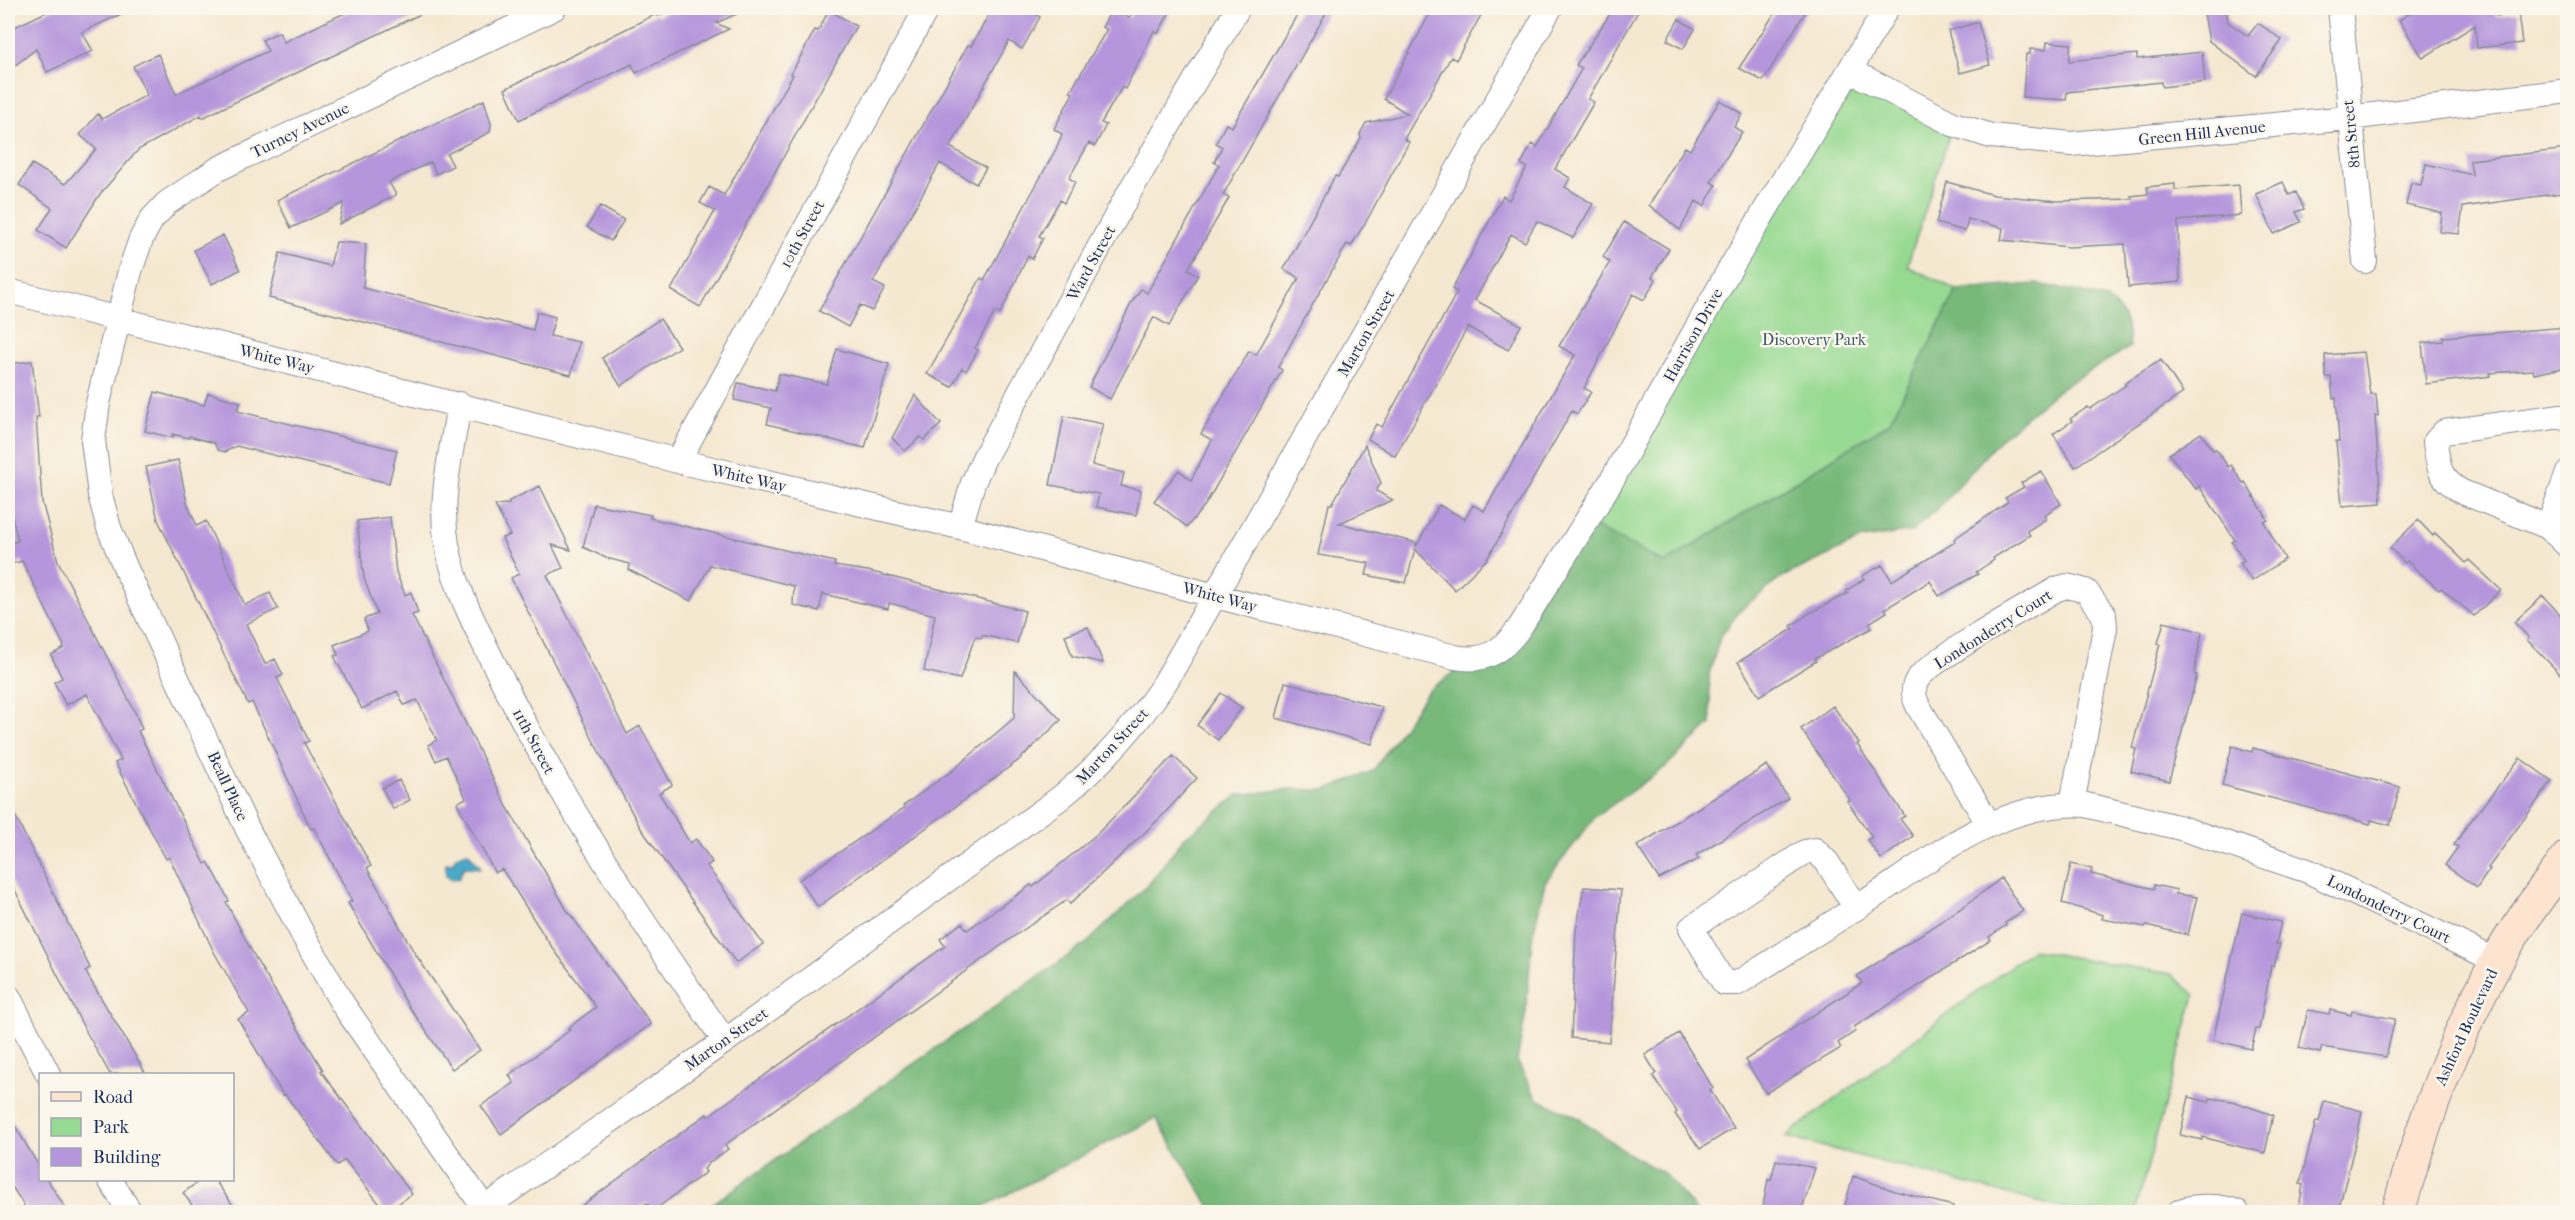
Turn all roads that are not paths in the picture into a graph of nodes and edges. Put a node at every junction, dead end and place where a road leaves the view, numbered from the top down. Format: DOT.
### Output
graph roads {
  1 [pos="554,8"];
  2 [pos="927,8"];
  3 [pos="1238,8"];
  4 [pos="1550,8"];
  5 [pos="1887,8"];
  6 [pos="2340,8"];
  7 [pos="1851,71"];
  8 [pos="2568,91"];
  9 [pos="2349,118"];
  10 [pos="2365,261"];
  11 [pos="8,291"];
  12 [pos="118,320"];
  13 [pos="459,404"];
  14 [pos="2568,420"];
  15 [pos="678,461"];
  16 [pos="2568,473"];
  17 [pos="960,527"];
  18 [pos="2548,527"];
  19 [pos="2568,546"];
  20 [pos="1215,596"];
  21 [pos="1490,656"];
  22 [pos="2072,804"];
  23 [pos="1988,823"];
  24 [pos="2568,857"];
  25 [pos="1856,908"];
  26 [pos="2497,961"];
  27 [pos="8,996"];
  28 [pos="724,1041"];
  29 [pos="47,1073"];
  30 [pos="111,1181"];
  31 [pos="482,1210"];
  32 [pos="130,1212"];
  33 [pos="2179,1212"];
  34 [pos="2237,1212"];
  35 [pos="2398,1212"];
  1 -- 12 [label="street, Turney Avenue"];
  2 -- 15 [label="street, 10th Street"];
  3 -- 17 [label="street, Ward Street"];
  4 -- 20 [label="street, Marton Street"];
  5 -- 7 [label="street, Harrison Drive"];
  6 -- 9 [label="street, 8th Street"];
  7 -- 9 [label="street, Green Hill Avenue"];
  7 -- 21 [label="street, Harrison Drive"];
  8 -- 9 [label="street, Green Hill Avenue"];
  9 -- 10 [label="street, 8th Street"];
  11 -- 12 [label="street, White Way"];
  12 -- 13 [label="street, White Way"];
  12 -- 31 [label="street, Beall Place"];
  13 -- 15 [label="street, White Way"];
  13 -- 28 [label="street, 11th Street"];
  14 -- 18 [label="street"];
  15 -- 17 [label="street, White Way"];
  16 -- 18 [label="street"];
  17 -- 20 [label="street, White Way"];
  18 -- 19 [label="street"];
  20 -- 21 [label="street, White Way"];
  20 -- 28 [label="street, Marton Street"];
  22 -- 23 [label="street, Londonderry Court"];
  22 -- 23 [label="street, Londonderry Court"];
  22 -- 26 [label="street, Londonderry Court"];
  23 -- 25 [label="street, Londonderry Court"];
  24 -- 26 [label="street, Ashford Boulevard"];
  25 -- 25 [label="street, Londonderry Court"];
  26 -- 35 [label="street, Ashford Boulevard"];
  27 -- 29 [label="street"];
  28 -- 31 [label="street, Marton Street"];
  30 -- 32 [label="street"];
  33 -- 34 [label="street"];
}
